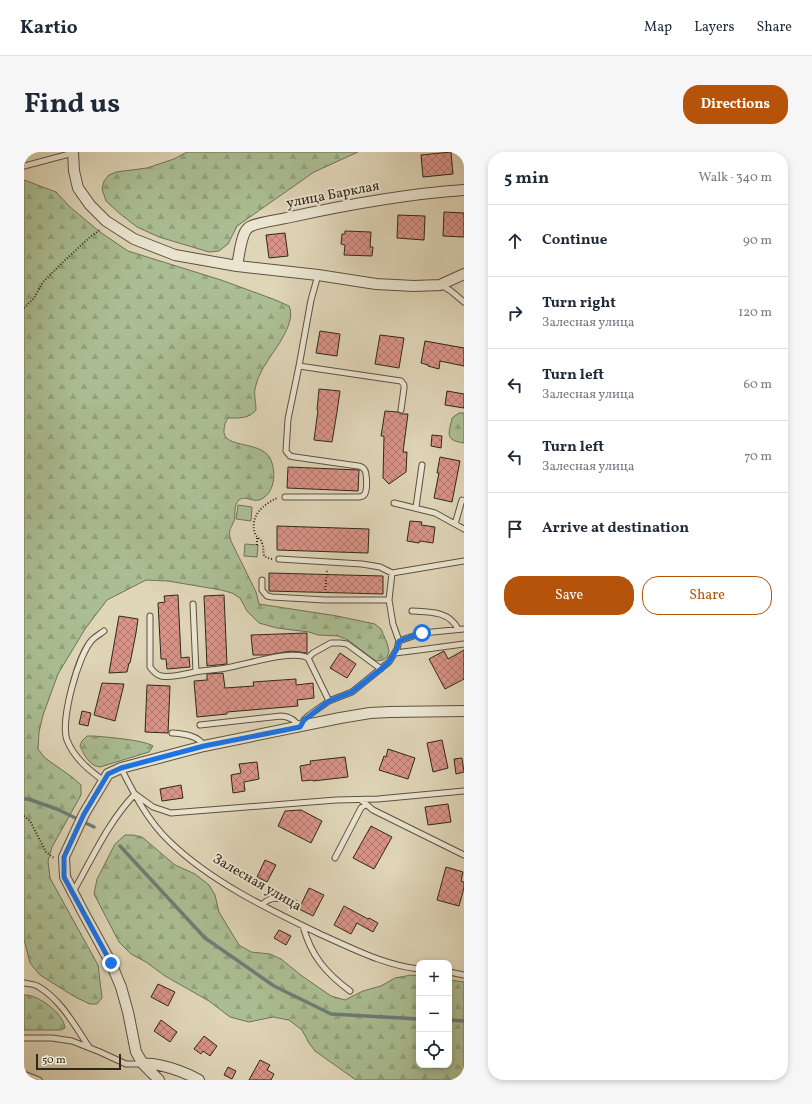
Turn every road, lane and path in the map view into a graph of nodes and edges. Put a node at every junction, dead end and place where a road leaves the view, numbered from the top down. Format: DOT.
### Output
graph roads {
  1 [pos="73,152"];
  2 [pos="24,166"];
  3 [pos="464,190"];
  4 [pos="106,221"];
  5 [pos="237,266"];
  6 [pos="318,275"];
  7 [pos="463,277"];
  8 [pos="440,285"];
  9 [pos="464,302"];
  10 [pos="24,308"];
  11 [pos="299,366"];
  12 [pos="401,410"];
  13 [pos="422,465"];
  14 [pos="285,496"];
  15 [pos="462,500"];
  16 [pos="394,503"];
  17 [pos="416,507"];
  18 [pos="455,524"];
  19 [pos="464,529"];
  20 [pos="258,537"];
  21 [pos="257,544"];
  22 [pos="279,559"];
  23 [pos="464,561"];
  24 [pos="327,562"];
  25 [pos="392,573"];
  26 [pos="262,580"];
  27 [pos="325,600"];
  28 [pos="388,600"];
  29 [pos="193,604"];
  30 [pos="412,611"];
  31 [pos="150,616"];
  32 [pos="461,629"];
  33 [pos="104,631"];
  34 [pos="399,641"];
  35 [pos="464,644"];
  36 [pos="395,653"];
  37 [pos="308,658"];
  38 [pos="381,669"];
  39 [pos="196,672"];
  40 [pos="329,701"];
  41 [pos="464,711"];
  42 [pos="200,725"];
  43 [pos="300,727"];
  44 [pos="172,733"];
  45 [pos="204,746"];
  46 [pos="121,768"];
  47 [pos="104,781"];
  48 [pos="464,791"];
  49 [pos="135,794"];
  50 [pos="361,800"];
  51 [pos="366,804"];
  52 [pos="24,816"];
  53 [pos="464,855"];
  54 [pos="335,858"];
  55 [pos="64,862"];
  56 [pos="72,893"];
  57 [pos="295,903"];
  58 [pos="262,905"];
  59 [pos="303,926"];
  60 [pos="416,969"];
  61 [pos="452,973"];
  62 [pos="464,975"];
  63 [pos="24,983"];
  64 [pos="350,991"];
  65 [pos="24,1038"];
  66 [pos="89,1048"];
  67 [pos="143,1064"];
  68 [pos="24,1074"];
  69 [pos="39,1080"];
  70 [pos="159,1080"];
  71 [pos="199,1080"];
  1 -- 2 [label="lane"];
  1 -- 4 [label="street"];
  3 -- 5 [label="street, улица Барклая"];
  4 -- 5 [label="street"];
  4 -- 10 [label="path"];
  5 -- 6 [label="street"];
  6 -- 8 [label="street"];
  6 -- 11 [label="lane"];
  7 -- 8 [label="street"];
  8 -- 9 [label="lane"];
  11 -- 12 [label="lane"];
  11 -- 14 [label="lane"];
  13 -- 17 [label="lane"];
  14 -- 20 [label="path"];
  15 -- 18 [label="lane"];
  16 -- 17 [label="lane"];
  17 -- 18 [label="lane"];
  18 -- 19 [label="lane"];
  20 -- 21 [label="path"];
  20 -- 22 [label="path"];
  22 -- 24 [label="lane"];
  23 -- 25 [label="lane"];
  24 -- 25 [label="lane"];
  24 -- 27 [label="path"];
  25 -- 28 [label="lane"];
  26 -- 27 [label="lane"];
  27 -- 28 [label="lane"];
  28 -- 34 [label="lane"];
  29 -- 39 [label="lane"];
  30 -- 32 [label="lane"];
  31 -- 39 [label="lane"];
  32 -- 34 [label="lane"];
  33 -- 47 [label="lane"];
  34 -- 36 [label="lane"];
  35 -- 36 [label="lane"];
  36 -- 38 [label="lane"];
  37 -- 38 [label="lane"];
  37 -- 39 [label="lane"];
  37 -- 40 [label="lane"];
  38 -- 40 [label="lane"];
  40 -- 43 [label="lane"];
  41 -- 43 [label="street"];
  42 -- 43 [label="lane"];
  43 -- 45 [label="street"];
  44 -- 45 [label="lane"];
  45 -- 46 [label="street"];
  46 -- 47 [label="street"];
  46 -- 49 [label="lane, Залесная улица"];
  47 -- 55 [label="street"];
  48 -- 50 [label="lane"];
  49 -- 50 [label="lane"];
  49 -- 56 [label="lane"];
  49 -- 58 [label="lane, Залесная улица"];
  50 -- 51 [label="lane"];
  51 -- 53 [label="lane"];
  51 -- 54 [label="lane"];
  52 -- 55 [label="path"];
  55 -- 56 [label="street"];
  56 -- 67 [label="street"];
  57 -- 58 [label="lane"];
  58 -- 59 [label="lane, Залесная улица"];
  59 -- 60 [label="lane, Залесная улица"];
  59 -- 64 [label="lane"];
  61 -- 62 [label="lane"];
  63 -- 66 [label="lane"];
  65 -- 66 [label="lane"];
  66 -- 67 [label="lane"];
  67 -- 70 [label="street"];
  67 -- 71 [label="street"];
  68 -- 69 [label="lane"];
}
